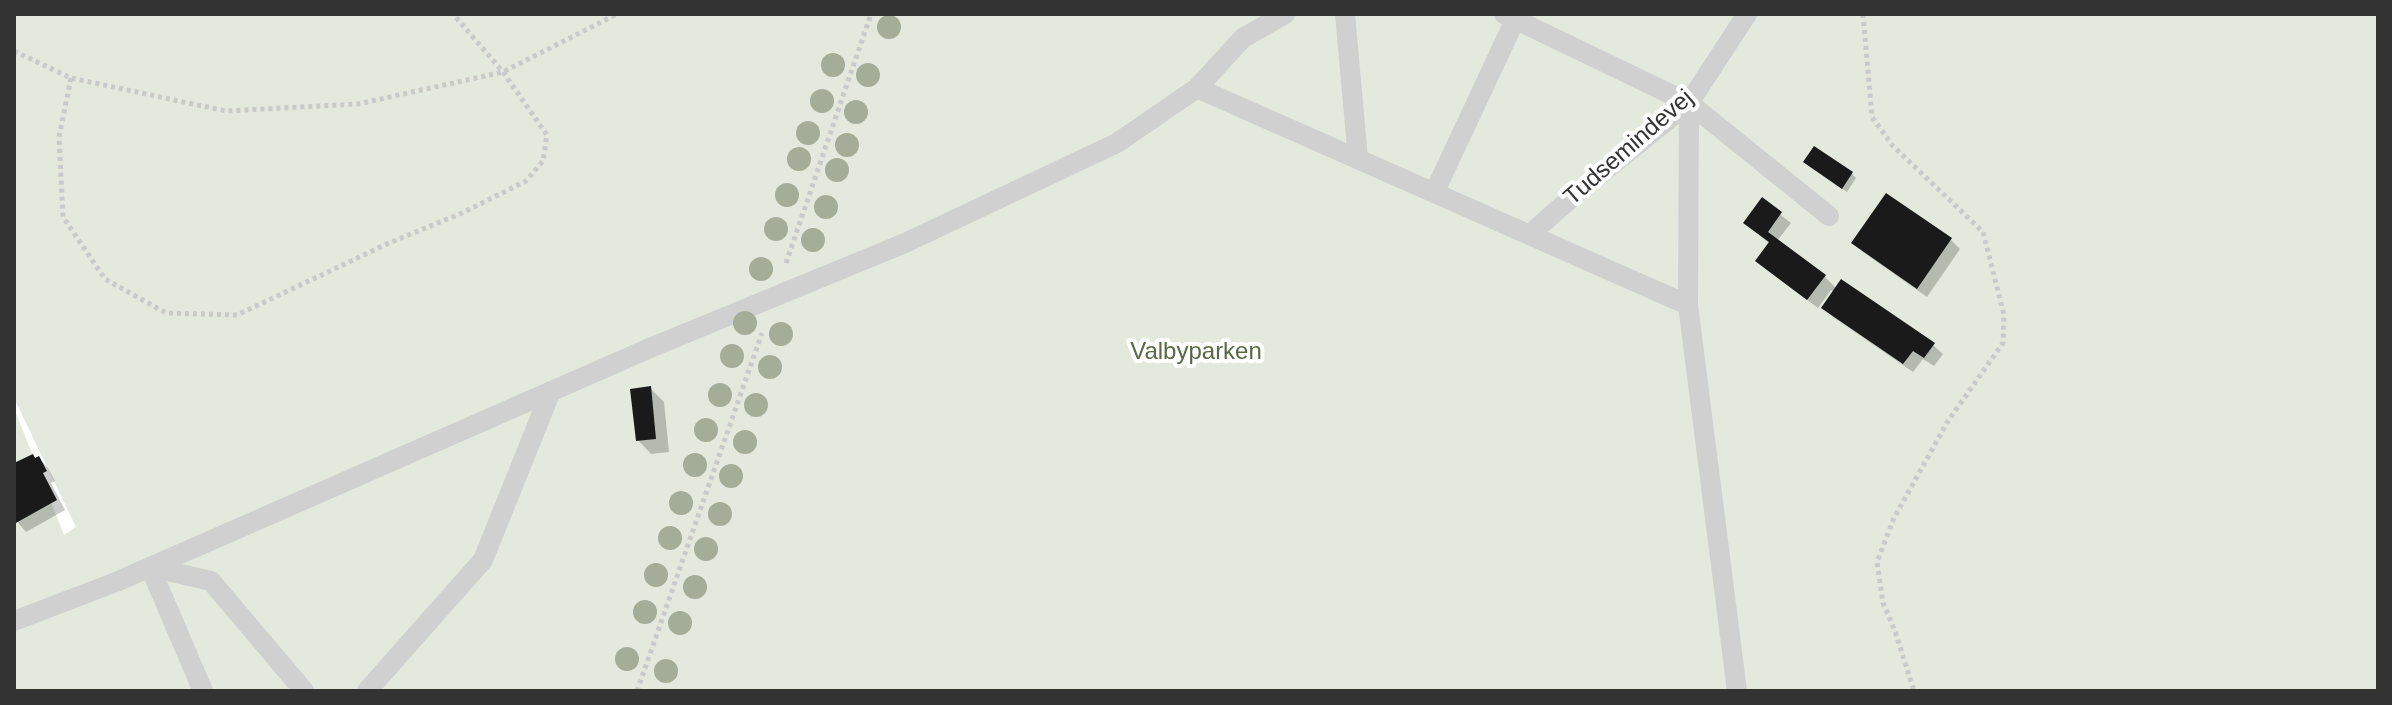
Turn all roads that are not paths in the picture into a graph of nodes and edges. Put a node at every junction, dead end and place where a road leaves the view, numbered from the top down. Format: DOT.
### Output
graph roads {
  1 [pos="1285,14"];
  2 [pos="1345,14"];
  3 [pos="1747,14"];
  4 [pos="1510,17"];
  5 [pos="1197,88"];
  6 [pos="1689,103"];
  7 [pos="1358,159"];
  8 [pos="1434,193"];
  9 [pos="1829,216"];
  10 [pos="1529,235"];
  11 [pos="1688,305"];
  12 [pos="551,391"];
  13 [pos="150,567"];
  14 [pos="14,621"];
  15 [pos="203,691"];
  16 [pos="304,691"];
  17 [pos="367,691"];
  18 [pos="1737,691"];
  1 -- 5 [label="lane"];
  2 -- 7 [label="lane"];
  3 -- 6 [label="lane, Tudsemindevej"];
  4 -- 6 [label="lane"];
  4 -- 8 [label="lane"];
  5 -- 7 [label="lane"];
  5 -- 12 [label="lane"];
  6 -- 9 [label="lane"];
  6 -- 10 [label="lane, Tudsemindevej"];
  6 -- 11 [label="lane"];
  7 -- 8 [label="lane"];
  8 -- 10 [label="lane"];
  10 -- 11 [label="lane"];
  11 -- 18 [label="lane"];
  12 -- 13 [label="lane"];
  12 -- 17 [label="lane"];
  13 -- 14 [label="lane"];
  13 -- 15 [label="lane"];
  13 -- 16 [label="lane"];
}
